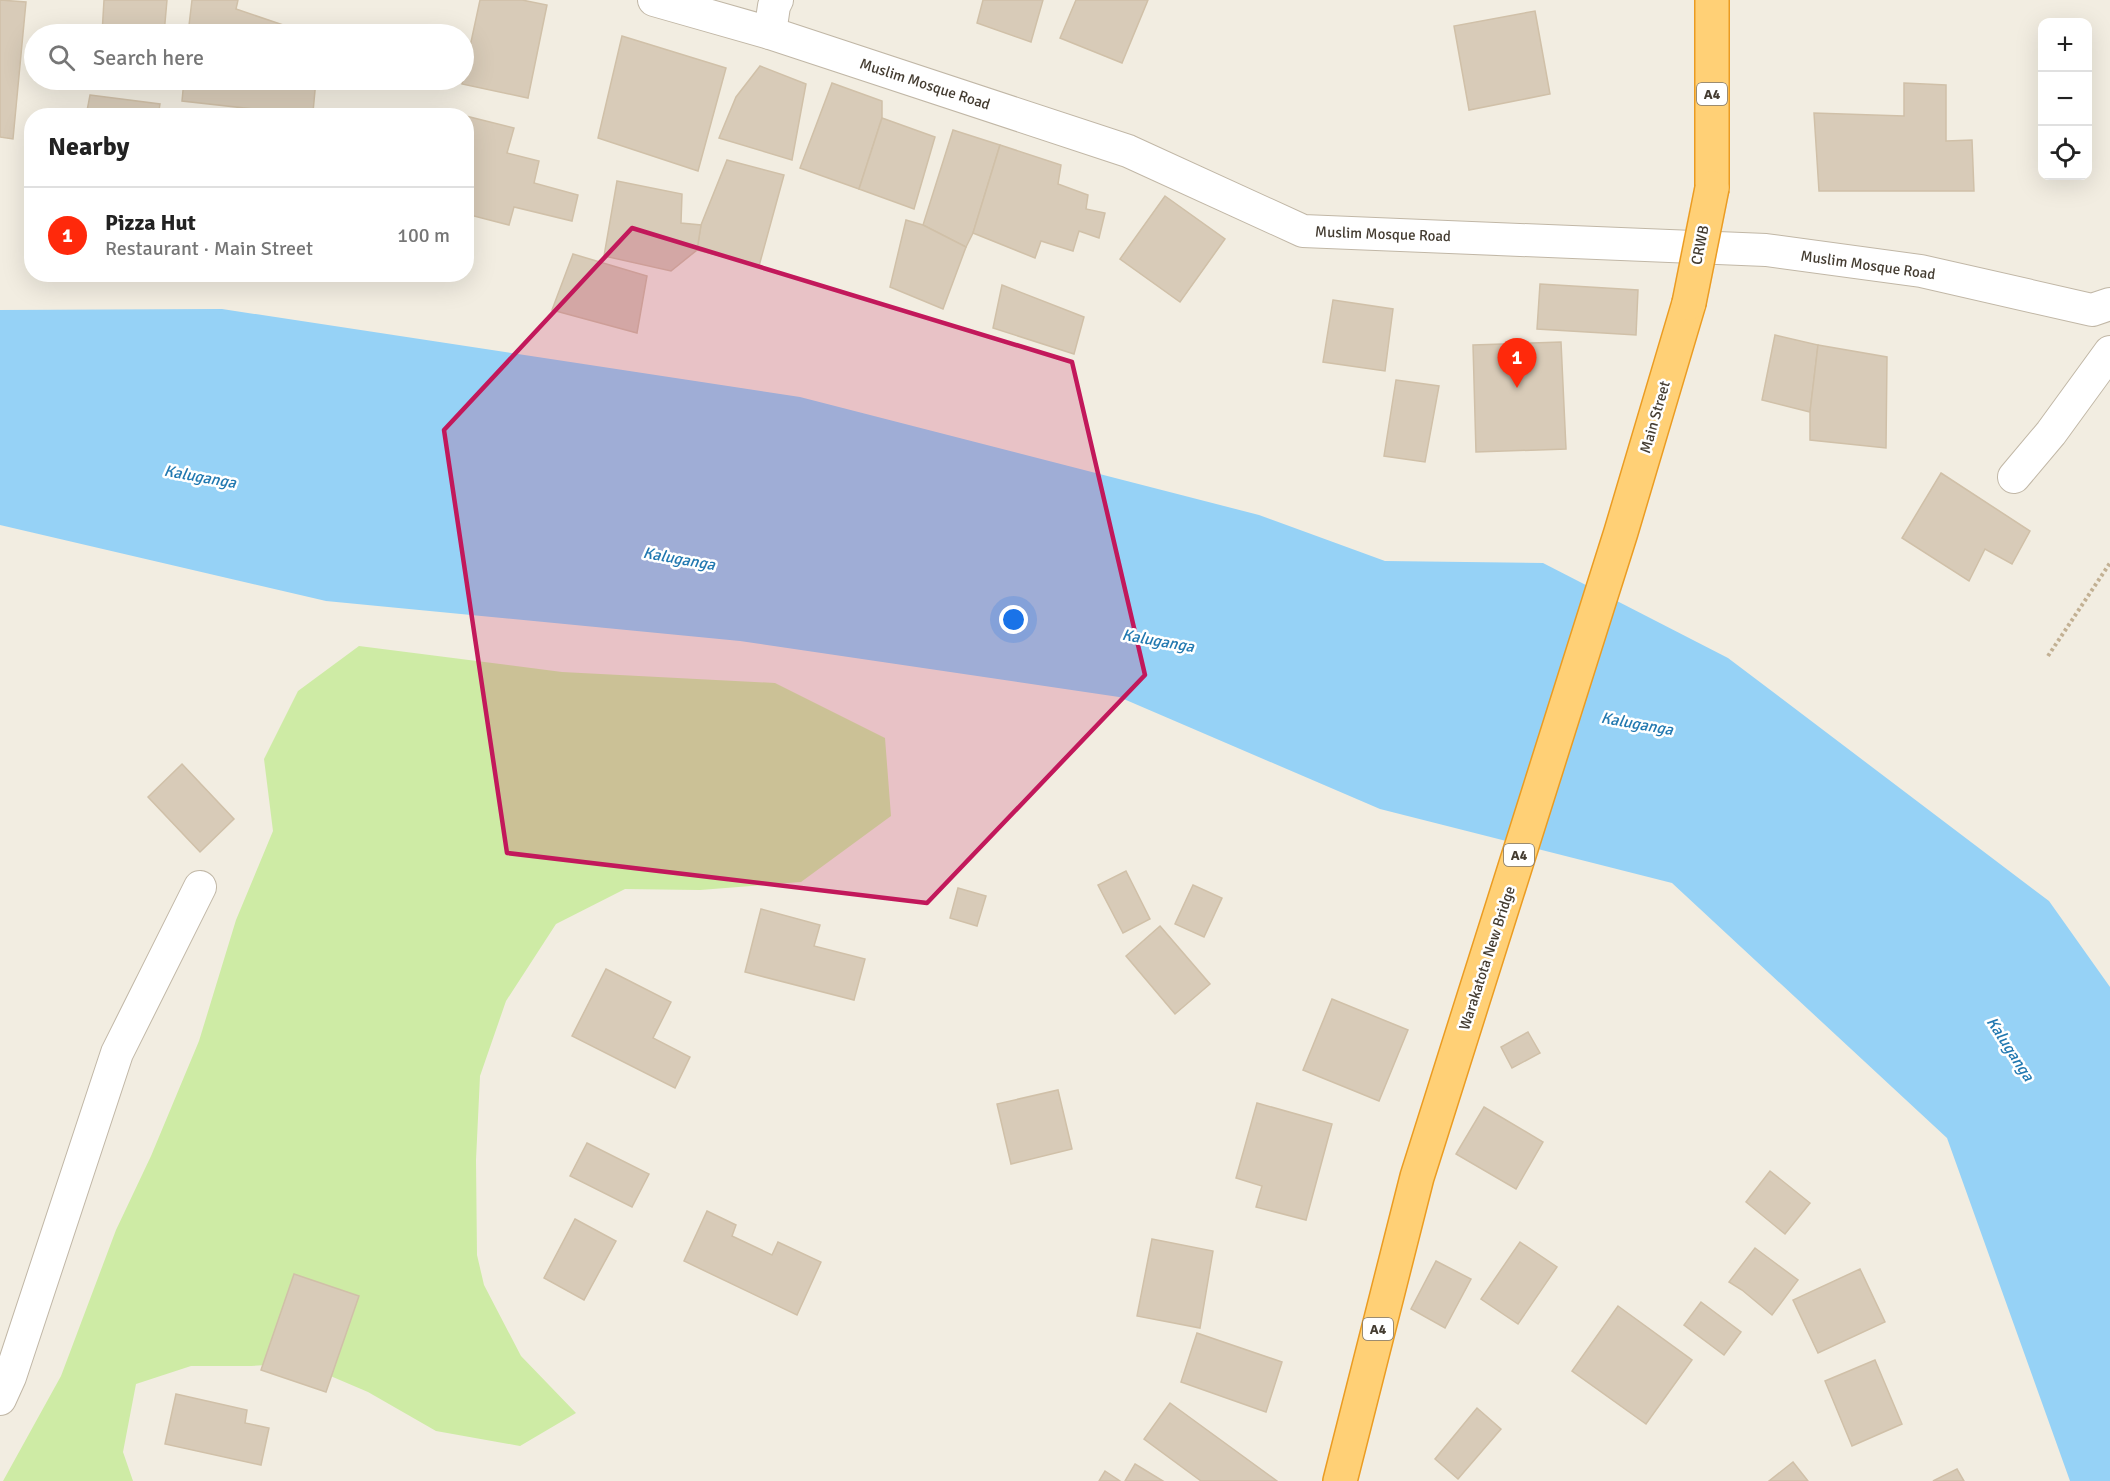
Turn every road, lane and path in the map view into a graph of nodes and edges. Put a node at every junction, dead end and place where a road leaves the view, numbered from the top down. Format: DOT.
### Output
graph roads {
  1 [pos="654,0"];
  2 [pos="777,0"];
  3 [pos="1712,0"];
  4 [pos="770,33"];
  5 [pos="1689,303"];
  6 [pos="2110,303"];
  7 [pos="2110,352"];
  8 [pos="2014,477"];
  9 [pos="1621,532"];
  10 [pos="2110,563"];
  11 [pos="2048,656"];
  12 [pos="200,887"];
  13 [pos="0,1399"];
  14 [pos="1340,1481"];
  1 -- 4 [label="street, Muslim Mosque Road"];
  2 -- 4 [label="street"];
  3 -- 5 [label="highway, CRWB / A4, bridge"];
  4 -- 6 [label="street, Muslim Mosque Road"];
  5 -- 9 [label="highway, Main Street / A4"];
  7 -- 8 [label="street"];
  9 -- 14 [label="highway, Warakatota New Bridge / A4"];
  10 -- 11 [label="path"];
  12 -- 13 [label="street"];
}
